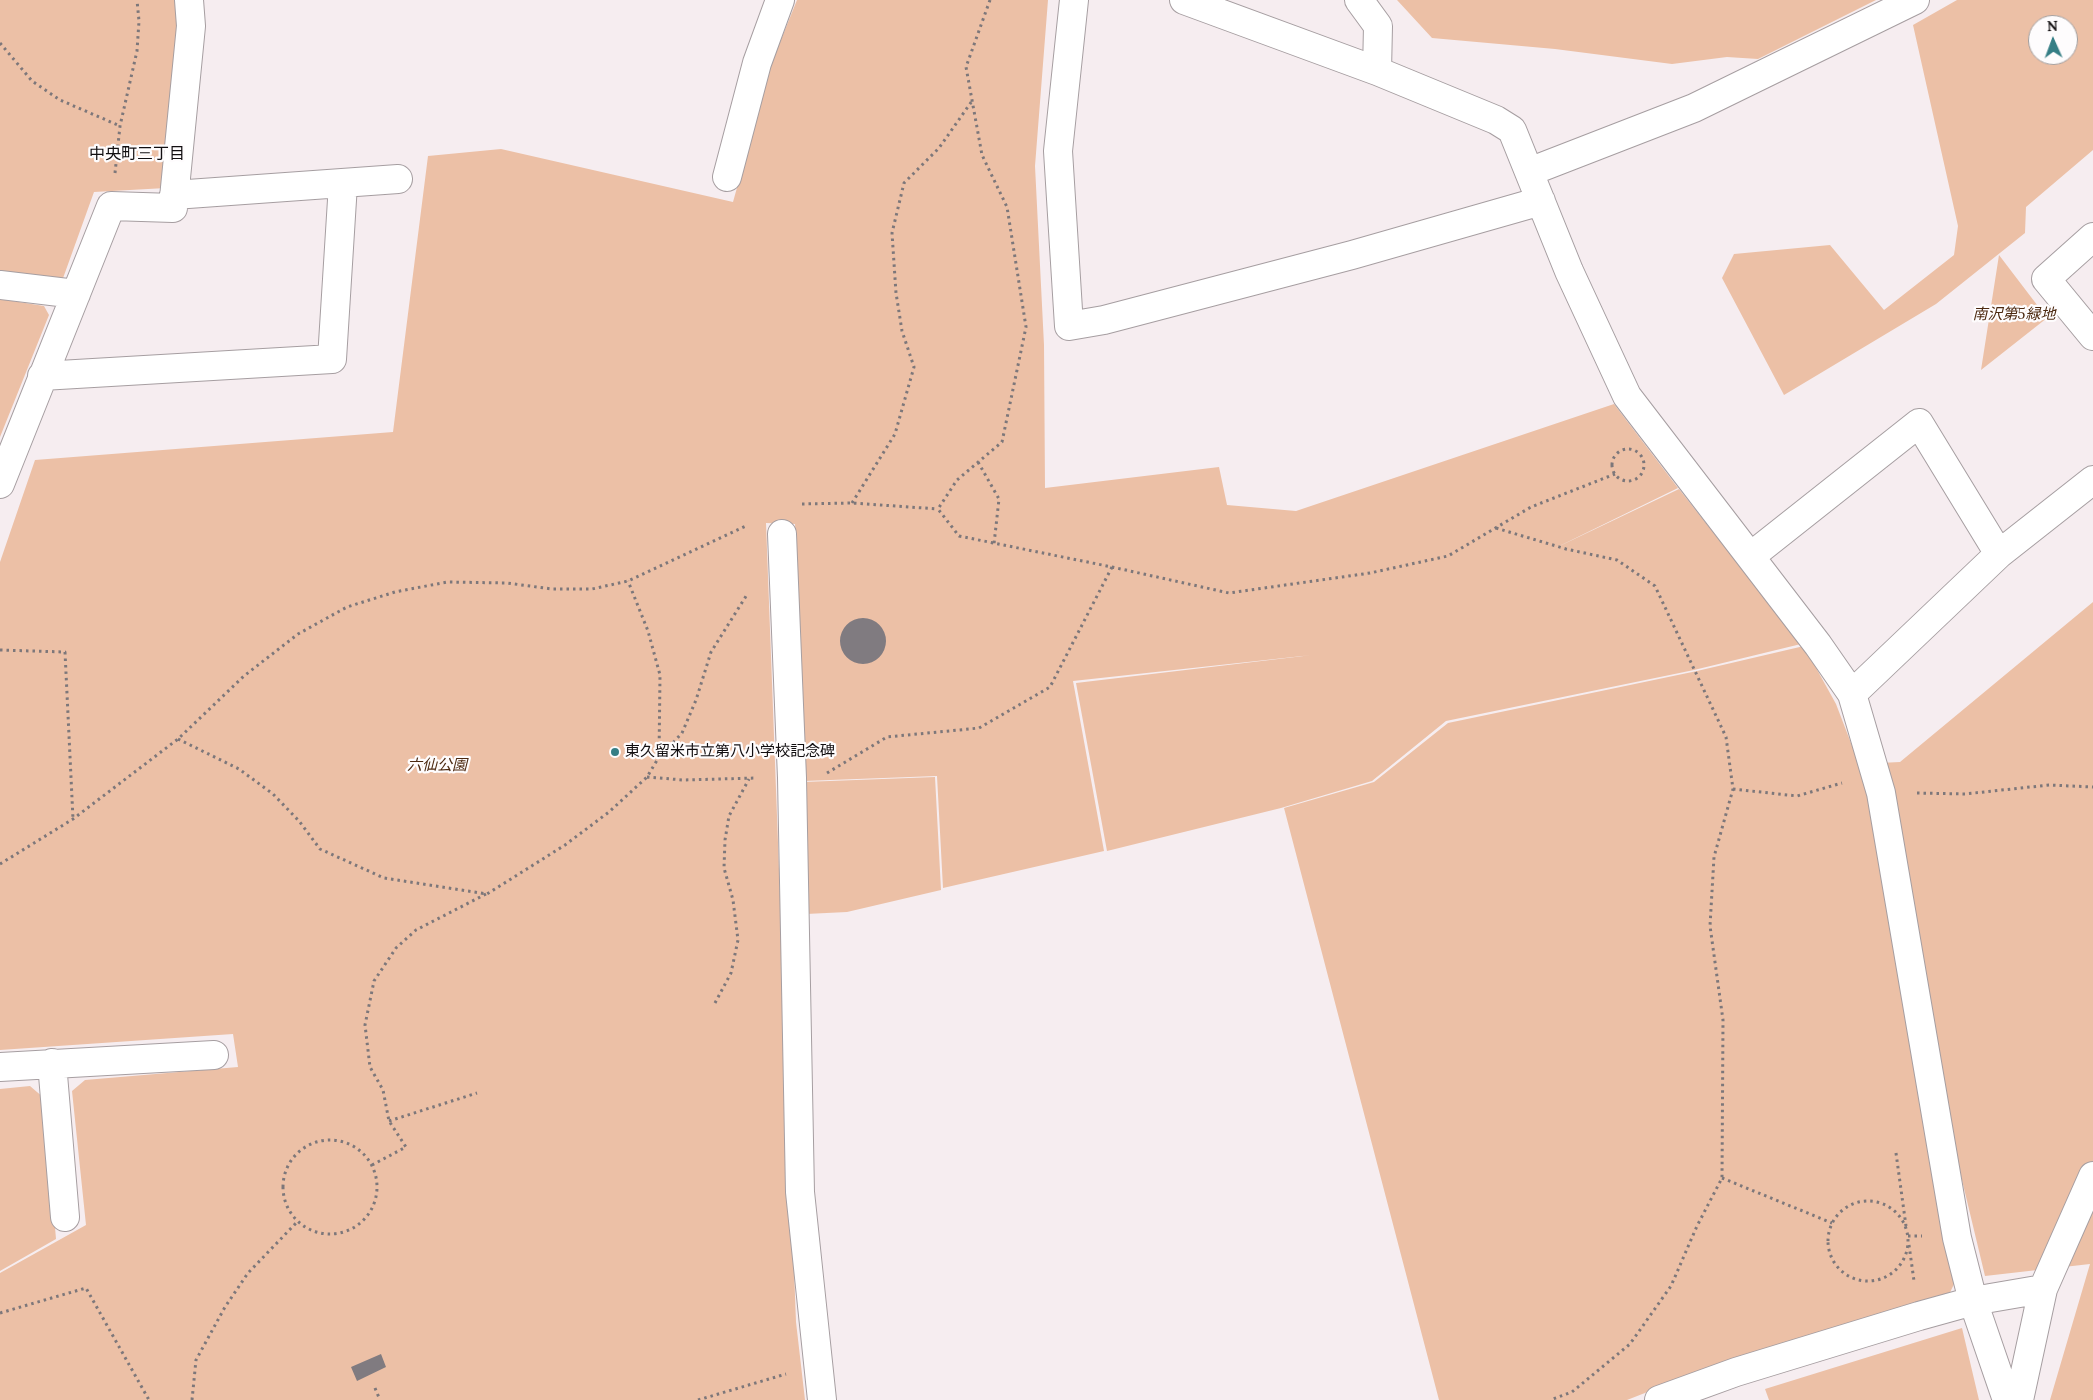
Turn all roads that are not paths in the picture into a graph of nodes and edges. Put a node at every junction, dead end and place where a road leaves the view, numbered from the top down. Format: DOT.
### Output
graph roads {
  1 [pos="189,0"];
  2 [pos="780,0"];
  3 [pos="1074,0"];
  4 [pos="1184,0"];
  5 [pos="1359,0"];
  6 [pos="1915,0"];
  7 [pos="1377,71"];
  8 [pos="1529,172"];
  9 [pos="726,177"];
  10 [pos="398,179"];
  11 [pos="343,184"];
  12 [pos="174,195"];
  13 [pos="1540,201"];
  14 [pos="2093,237"];
  15 [pos="0,285"];
  16 [pos="76,294"];
  17 [pos="2093,336"];
  18 [pos="42,376"];
  19 [pos="2093,480"];
  20 [pos="0,484"];
  21 [pos="782,534"];
  22 [pos="1999,554"];
  23 [pos="1751,556"];
  24 [pos="1852,694"];
  25 [pos="214,1055"];
  26 [pos="52,1063"];
  27 [pos="0,1067"];
  28 [pos="2093,1176"];
  29 [pos="65,1217"];
  30 [pos="2043,1289"];
  31 [pos="1973,1301"];
  32 [pos="822,1400"];
  33 [pos="1659,1400"];
  34 [pos="2007,1400"];
  35 [pos="2019,1400"];
  1 -- 12 [label="street"];
  2 -- 9 [label="street"];
  3 -- 13 [label="street"];
  4 -- 7 [label="street"];
  5 -- 7 [label="street"];
  6 -- 8 [label="street"];
  7 -- 8 [label="street"];
  8 -- 13 [label="street"];
  10 -- 11 [label="street"];
  11 -- 12 [label="street"];
  11 -- 18 [label="street"];
  12 -- 16 [label="street"];
  13 -- 23 [label="street"];
  14 -- 17 [label="street"];
  15 -- 16 [label="street"];
  16 -- 18 [label="street"];
  18 -- 20 [label="street"];
  19 -- 22 [label="street"];
  21 -- 32 [label="street"];
  22 -- 23 [label="street"];
  22 -- 24 [label="street"];
  23 -- 24 [label="street"];
  24 -- 31 [label="street"];
  25 -- 26 [label="street"];
  26 -- 27 [label="street"];
  26 -- 29 [label="street"];
  28 -- 30 [label="street"];
  30 -- 31 [label="street"];
  30 -- 35 [label="street"];
  31 -- 33 [label="street"];
  31 -- 34 [label="street"];
}
